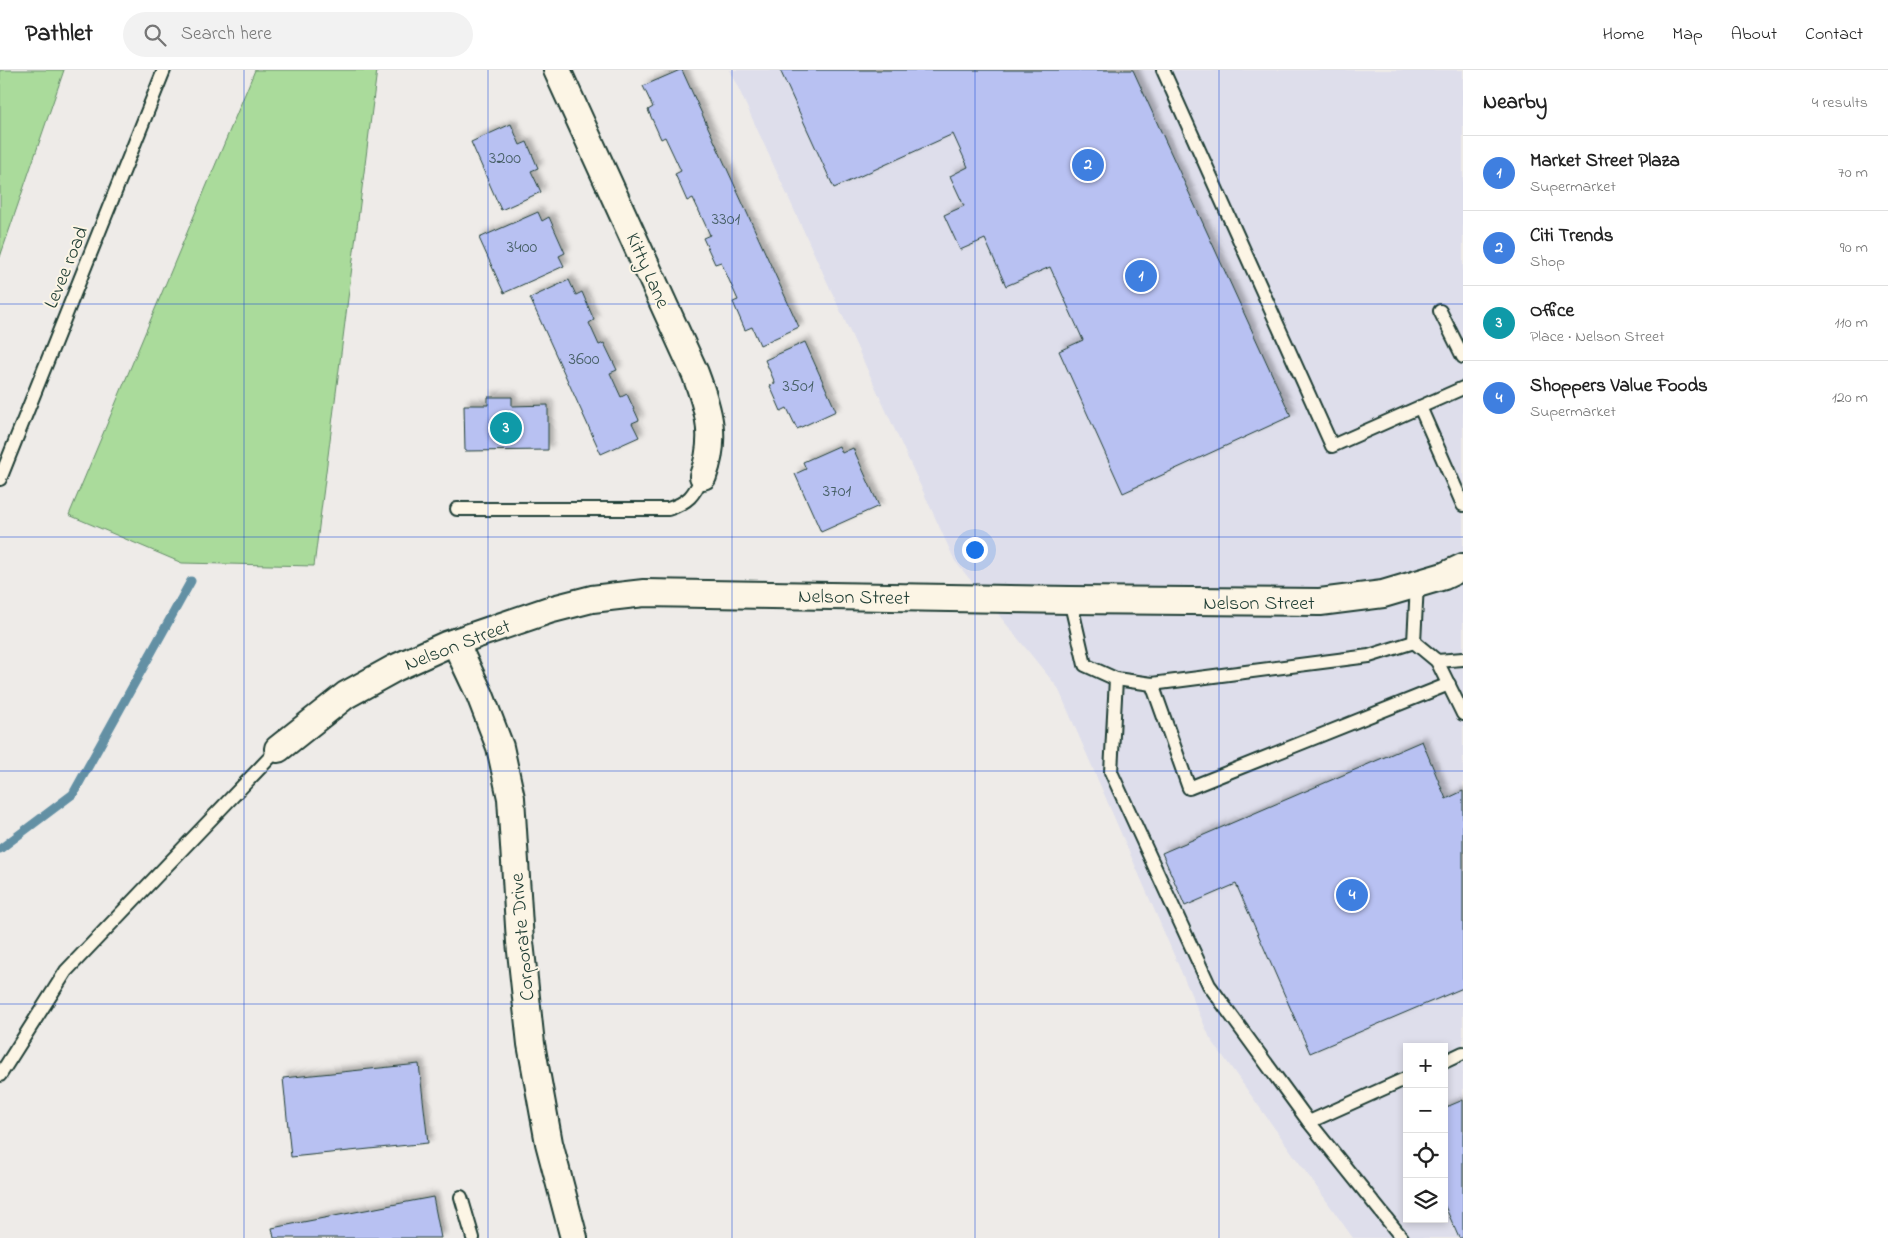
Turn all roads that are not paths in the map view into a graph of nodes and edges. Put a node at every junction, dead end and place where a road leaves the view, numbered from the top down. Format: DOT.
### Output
graph roads {
  1 [pos="164,70"];
  2 [pos="558,70"];
  3 [pos="1163,70"];
  4 [pos="1440,311"];
  5 [pos="1463,357"];
  6 [pos="1463,388"];
  7 [pos="1420,407"];
  8 [pos="703,476"];
  9 [pos="0,479"];
  10 [pos="1462,502"];
  11 [pos="457,509"];
  12 [pos="1463,567"];
  13 [pos="1417,584"];
  14 [pos="1070,600"];
  15 [pos="455,642"];
  16 [pos="1414,642"];
  17 [pos="1463,659"];
  18 [pos="1437,660"];
  19 [pos="1116,679"];
  20 [pos="1152,684"];
  21 [pos="1449,684"];
  22 [pos="1463,714"];
  23 [pos="278,749"];
  24 [pos="1463,1053"];
  25 [pos="1448,1060"];
  26 [pos="0,1075"];
  27 [pos="1403,1080"];
  28 [pos="1309,1122"];
  29 [pos="461,1197"];
  30 [pos="473,1238"];
  31 [pos="574,1238"];
  32 [pos="1402,1238"];
  1 -- 9 [label="lane, Levee road"];
  2 -- 8 [label="street, Kitty Lane"];
  3 -- 7 [label="lane"];
  4 -- 5 [label="lane"];
  6 -- 7 [label="lane"];
  7 -- 10 [label="lane"];
  8 -- 11 [label="lane"];
  12 -- 13 [label="street, Nelson Street"];
  13 -- 14 [label="street, Nelson Street"];
  13 -- 16 [label="lane"];
  14 -- 15 [label="street, Nelson Street"];
  14 -- 19 [label="lane"];
  15 -- 23 [label="street, Nelson Street"];
  15 -- 31 [label="street, Corporate Drive"];
  16 -- 18 [label="lane"];
  16 -- 20 [label="lane"];
  17 -- 18 [label="lane"];
  18 -- 21 [label="lane"];
  19 -- 20 [label="lane"];
  19 -- 28 [label="lane"];
  20 -- 21 [label="lane"];
  21 -- 22 [label="lane"];
  23 -- 26 [label="lane"];
  24 -- 25 [label="lane"];
  27 -- 28 [label="lane"];
  28 -- 32 [label="lane"];
  29 -- 30 [label="lane"];
}
